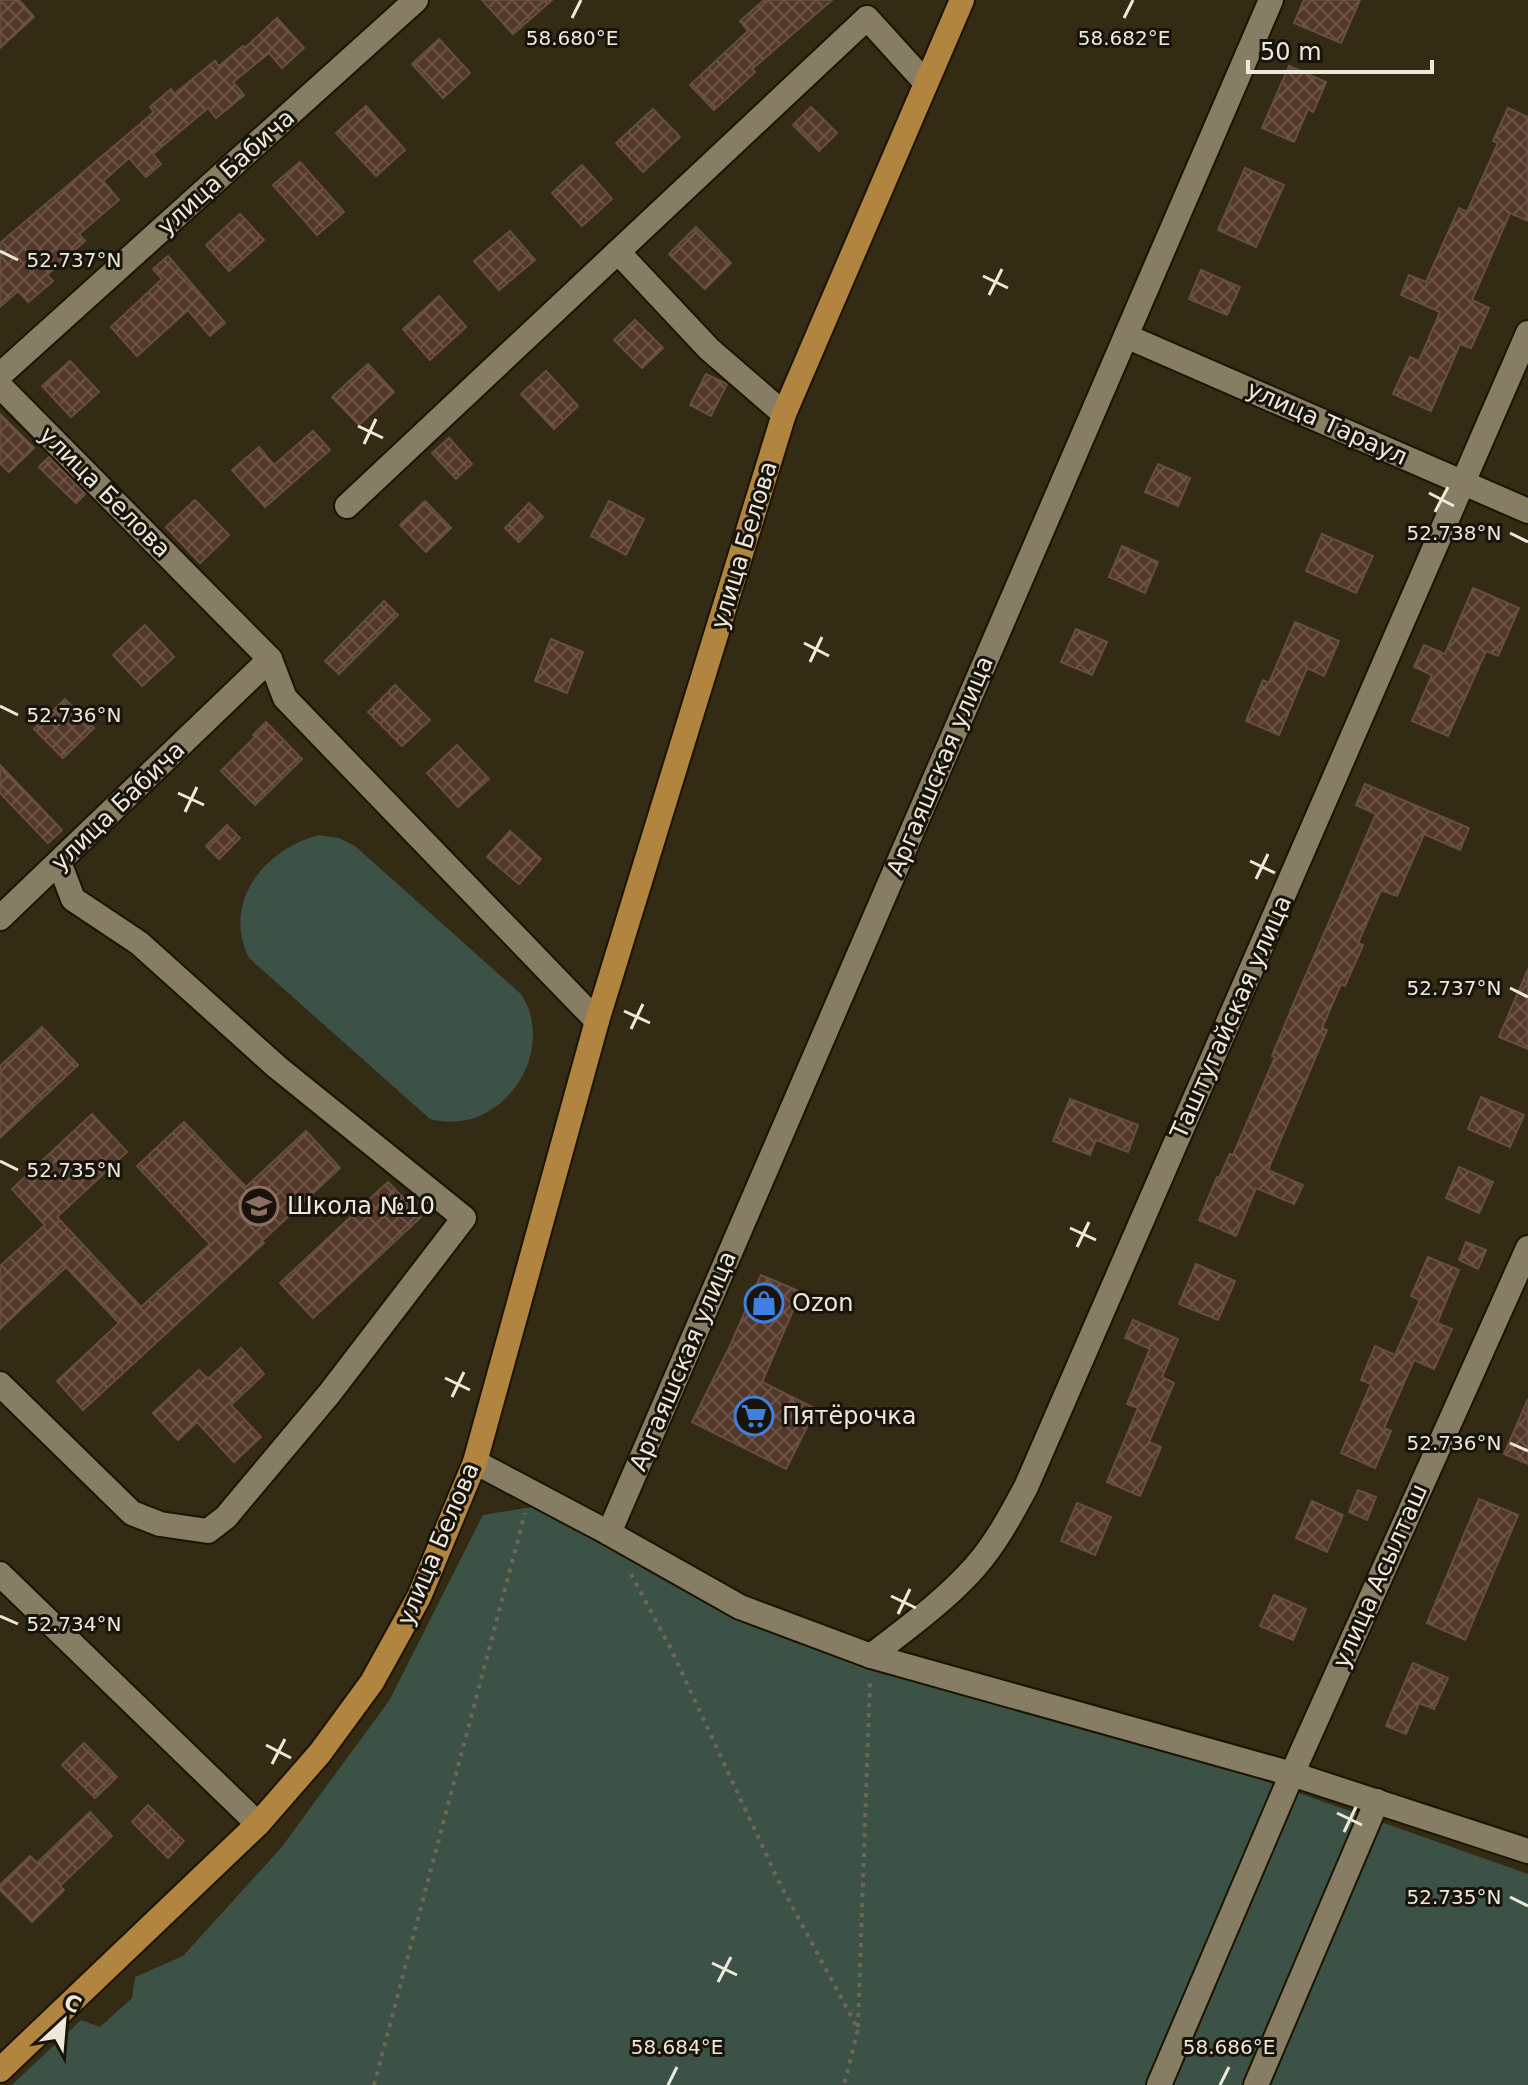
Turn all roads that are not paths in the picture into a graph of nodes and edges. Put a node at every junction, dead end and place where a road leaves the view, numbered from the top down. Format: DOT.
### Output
graph roads {
  1 [pos="416,0"];
  2 [pos="962,0"];
  3 [pos="1271,0"];
  4 [pos="925,82"];
  5 [pos="618,252"];
  6 [pos="1528,333"];
  7 [pos="1126,336"];
  8 [pos="0,375"];
  9 [pos="0,386"];
  10 [pos="784,414"];
  11 [pos="1464,483"];
  12 [pos="347,506"];
  13 [pos="1528,511"];
  14 [pos="270,659"];
  15 [pos="59,862"];
  16 [pos="0,918"];
  17 [pos="597,1021"];
  18 [pos="1528,1248"];
  19 [pos="0,1384"];
  20 [pos="475,1462"];
  21 [pos="609,1533"];
  22 [pos="4,1587"];
  23 [pos="871,1656"];
  24 [pos="1292,1774"];
  25 [pos="1377,1801"];
  26 [pos="258,1824"];
  27 [pos="1528,1851"];
  28 [pos="0,2070"];
  29 [pos="1159,2085"];
  30 [pos="1256,2085"];
  1 -- 8 [label="street, улица Бабича"];
  2 -- 4 [label="main road, улица Белова"];
  3 -- 7 [label="street, Аргаяшская улица"];
  4 -- 5 [label="street"];
  4 -- 10 [label="main road, улица Белова"];
  5 -- 10 [label="street"];
  5 -- 12 [label="street"];
  6 -- 11 [label="street, Таштугайская улица"];
  7 -- 11 [label="street, улица Тараул"];
  7 -- 21 [label="street, Аргаяшская улица"];
  9 -- 14 [label="street, улица Белова"];
  10 -- 17 [label="main road, улица Белова"];
  11 -- 13 [label="street, улица Тараул"];
  11 -- 23 [label="street, Таштугайская улица"];
  14 -- 15 [label="street, улица Бабича"];
  14 -- 17 [label="street, улица Белова"];
  15 -- 16 [label="street, улица Бабича"];
  15 -- 19 [label="street"];
  17 -- 20 [label="main road, улица Белова"];
  18 -- 24 [label="street, улица Асылташ"];
  20 -- 21 [label="street"];
  20 -- 26 [label="main road, улица Белова"];
  21 -- 23 [label="street"];
  22 -- 26 [label="street"];
  23 -- 24 [label="street"];
  24 -- 25 [label="street"];
  24 -- 29 [label="street, улица Асылташ"];
  25 -- 27 [label="street"];
  25 -- 30 [label="street"];
  26 -- 28 [label="main road, улица Белова"];
}
